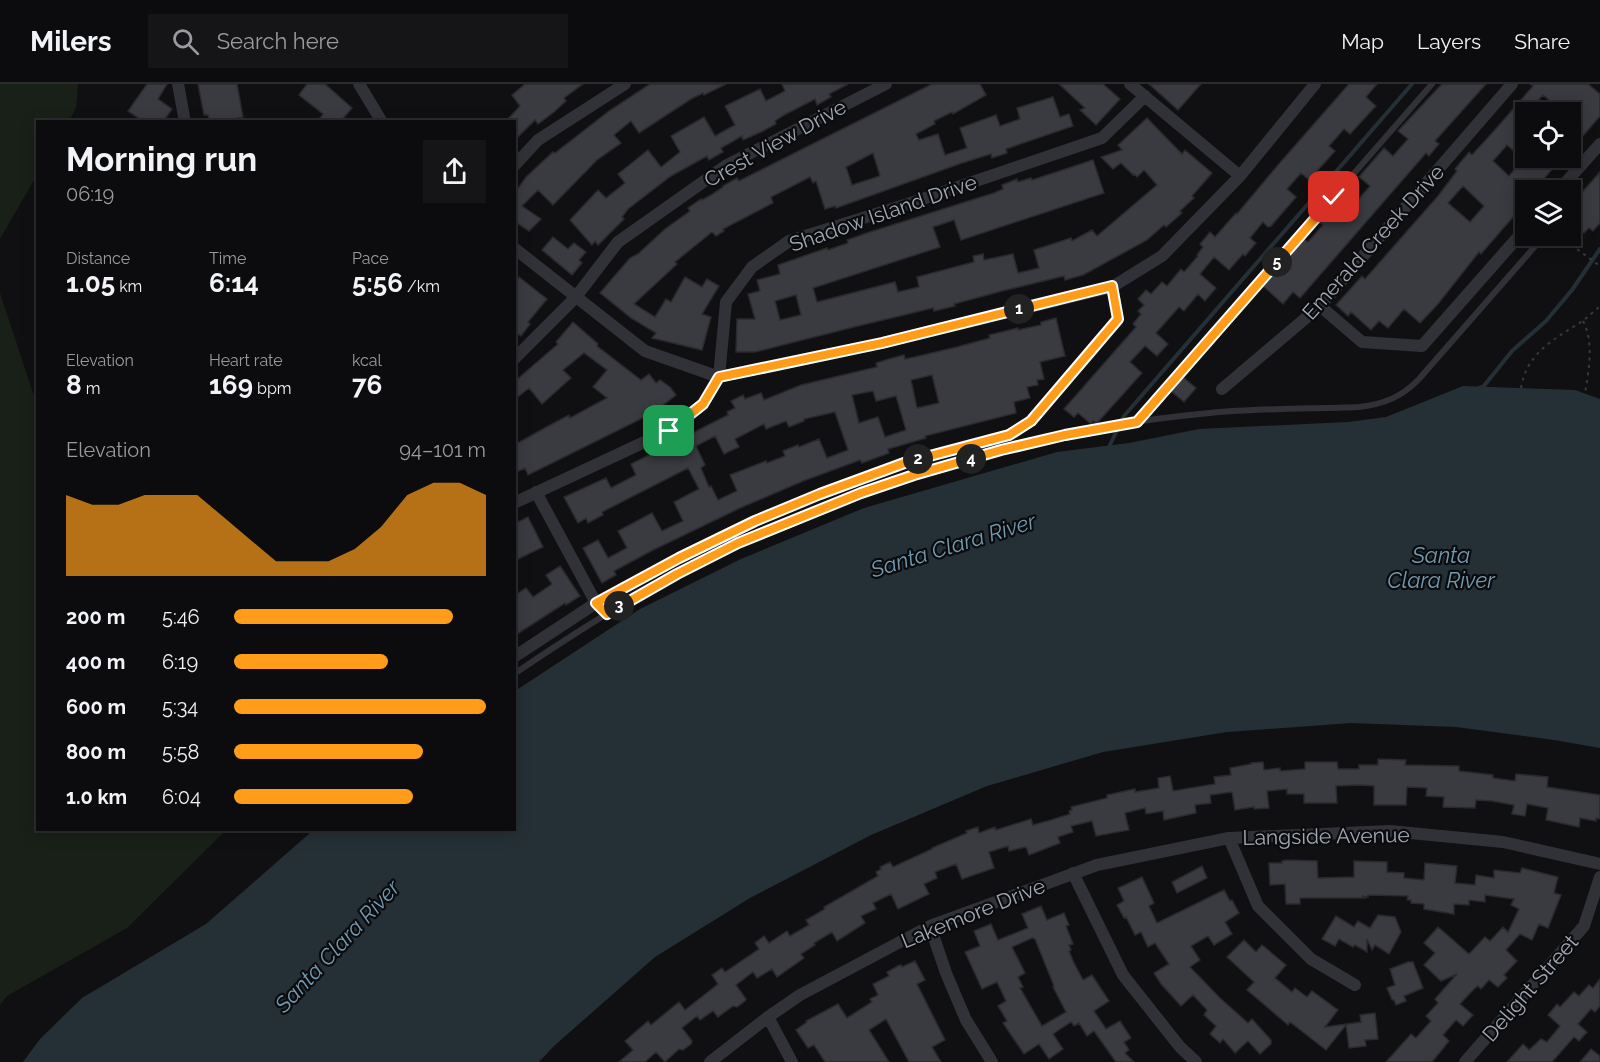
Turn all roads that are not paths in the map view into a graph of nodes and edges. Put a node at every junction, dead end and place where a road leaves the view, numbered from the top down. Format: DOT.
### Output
graph roads {
  1 [pos="178,84"];
  2 [pos="359,84"];
  3 [pos="625,84"];
  4 [pos="886,84"];
  5 [pos="1315,84"];
  6 [pos="1432,84"];
  7 [pos="1512,84"];
  8 [pos="1133,85"];
  9 [pos="1145,96"];
  10 [pos="185,120"];
  11 [pos="381,120"];
  12 [pos="1600,144"];
  13 [pos="516,164"];
  14 [pos="1240,176"];
  15 [pos="1568,180"];
  16 [pos="1515,240"];
  17 [pos="1535,246"];
  18 [pos="516,250"];
  19 [pos="1112,286"];
  20 [pos="575,298"];
  21 [pos="1320,306"];
  22 [pos="516,357"];
  23 [pos="719,377"];
  24 [pos="1222,389"];
  25 [pos="1133,423"];
  26 [pos="536,492"];
  27 [pos="516,502"];
  28 [pos="596,603"];
  29 [pos="607,614"];
  30 [pos="516,656"];
  31 [pos="516,673"];
  32 [pos="1230,838"];
  33 [pos="1600,864"];
  34 [pos="1073,873"];
  35 [pos="1600,877"];
  36 [pos="930,926"];
  37 [pos="1355,985"];
  38 [pos="768,1017"];
  39 [pos="710,1062"];
  40 [pos="792,1062"];
  41 [pos="992,1062"];
  42 [pos="1196,1062"];
  43 [pos="1465,1062"];
  1 -- 10 [label="street"];
  2 -- 11 [label="street"];
  3 -- 13 [label="street"];
  4 -- 20 [label="street, Crest View Drive"];
  5 -- 14 [label="street"];
  6 -- 25 [label="lane"];
  7 -- 21 [label="street, Emerald Creek Drive"];
  8 -- 9 [label="street"];
  9 -- 14 [label="street"];
  9 -- 23 [label="street, Shadow Island Drive"];
  12 -- 15 [label="street"];
  14 -- 19 [label="street"];
  16 -- 21 [label="street"];
  17 -- 25 [label="lane"];
  18 -- 20 [label="street"];
  19 -- 23 [label="street"];
  19 -- 28 [label="street"];
  20 -- 22 [label="street, Crest View Drive"];
  20 -- 23 [label="street"];
  21 -- 24 [label="street, Emerald Creek Drive"];
  23 -- 26 [label="street, Shadow Island Drive"];
  25 -- 29 [label="lane"];
  26 -- 27 [label="street, Shadow Island Drive"];
  26 -- 28 [label="street"];
  28 -- 29 [label="lane"];
  28 -- 30 [label="street"];
  29 -- 31 [label="lane"];
  32 -- 33 [label="street, Langside Avenue"];
  32 -- 34 [label="street, Lakemore Drive"];
  32 -- 37 [label="street"];
  34 -- 36 [label="street, Lakemore Drive"];
  34 -- 42 [label="street"];
  35 -- 43 [label="street, Delight Street"];
  36 -- 38 [label="street, Lakemore Drive"];
  36 -- 41 [label="street"];
  38 -- 39 [label="street, Lakemore Drive"];
  38 -- 40 [label="street"];
}
